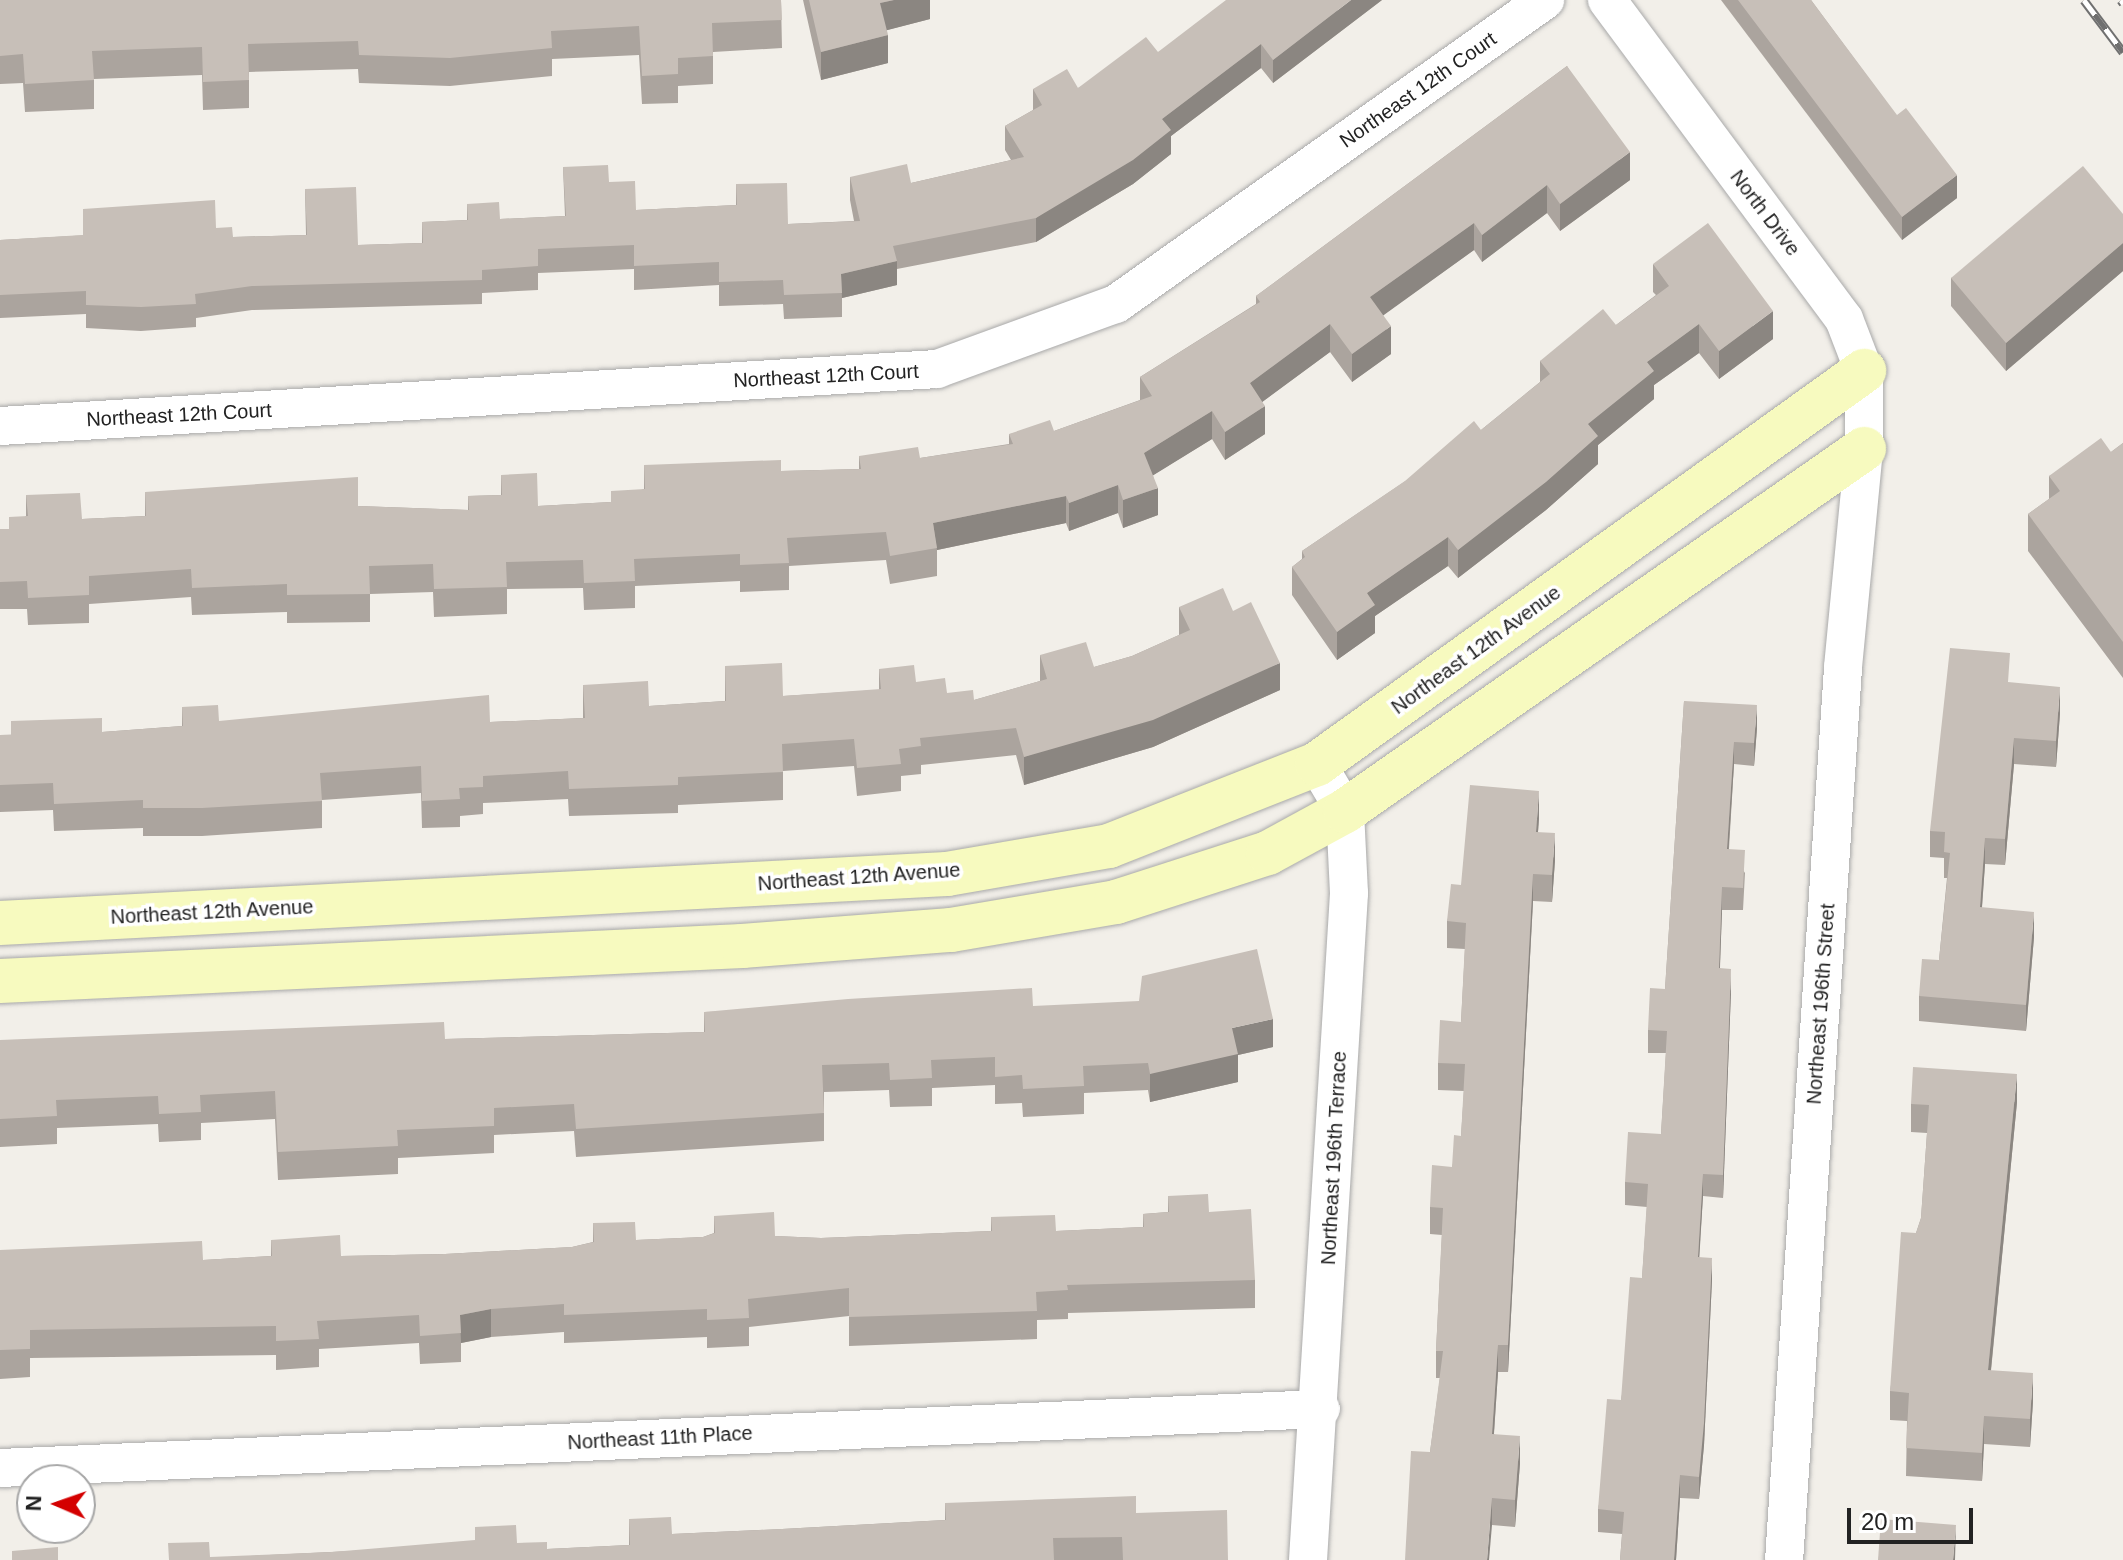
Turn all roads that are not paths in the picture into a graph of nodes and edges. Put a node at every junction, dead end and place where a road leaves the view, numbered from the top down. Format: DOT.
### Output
graph roads {
  1 [pos="1545,0"];
  2 [pos="1607,0"];
  3 [pos="1864,371"];
  4 [pos="0,426"];
  5 [pos="1864,449"];
  6 [pos="1317,764"];
  7 [pos="1345,811"];
  8 [pos="0,923"];
  9 [pos="0,981"];
  10 [pos="1321,1409"];
  11 [pos="0,1468"];
  12 [pos="1308,1560"];
  13 [pos="1784,1560"];
  1 -- 4 [label="street, Northeast 12th Court"];
  2 -- 3 [label="street, North Drive"];
  3 -- 5 [label="street, North Drive"];
  3 -- 6 [label="street, Northeast 12th Avenue"];
  5 -- 7 [label="street"];
  5 -- 13 [label="street, Northeast 196th Street"];
  6 -- 7 [label="street, Northeast 196th Terrace"];
  6 -- 8 [label="street, Northeast 12th Avenue"];
  7 -- 9 [label="street"];
  7 -- 10 [label="street, Northeast 196th Terrace"];
  10 -- 11 [label="street, Northeast 11th Place"];
  10 -- 12 [label="street, Northeast 196th Terrace"];
}
